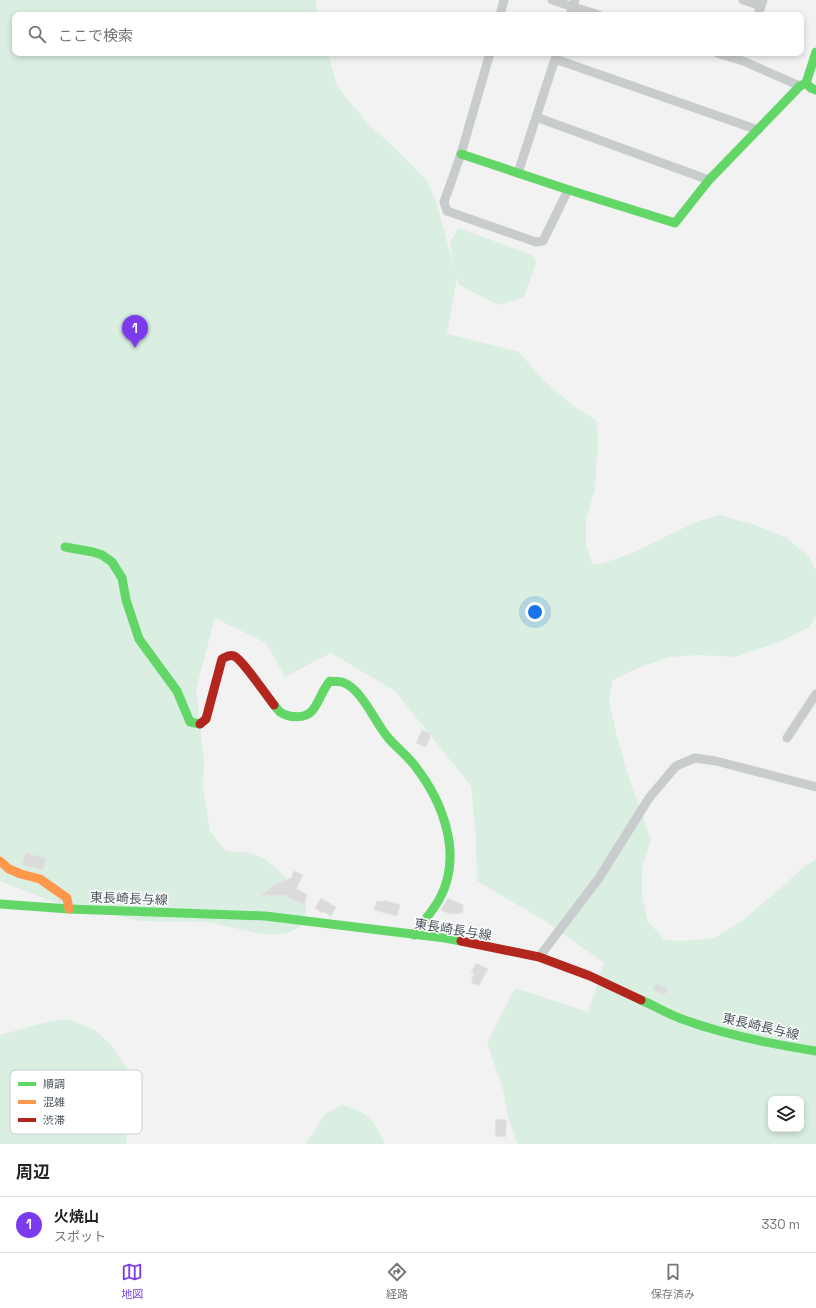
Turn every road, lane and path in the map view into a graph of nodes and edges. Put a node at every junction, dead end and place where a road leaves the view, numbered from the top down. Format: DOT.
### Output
graph roads {
  1 [pos="504,0"];
  2 [pos="552,0"];
  3 [pos="743,0"];
  4 [pos="572,7"];
  5 [pos="761,7"];
  6 [pos="501,12"];
  7 [pos="589,12"];
  8 [pos="816,52"];
  9 [pos="489,56"];
  10 [pos="556,56"];
  11 [pos="744,57"];
  12 [pos="803,84"];
  13 [pos="816,90"];
  14 [pos="536,117"];
  15 [pos="758,130"];
  16 [pos="461,154"];
  17 [pos="518,173"];
  18 [pos="709,180"];
  19 [pos="568,190"];
  20 [pos="66,547"];
  21 [pos="816,694"];
  22 [pos="787,738"];
  23 [pos="816,787"];
  24 [pos="0,861"];
  25 [pos="0,904"];
  26 [pos="69,909"];
  27 [pos="414,935"];
  28 [pos="539,957"];
  29 [pos="816,1051"];
  1 -- 6 [label="street"];
  2 -- 4 [label="street"];
  3 -- 5 [label="street"];
  4 -- 7 [label="street"];
  8 -- 12 [label="street"];
  9 -- 16 [label="street"];
  10 -- 14 [label="street"];
  10 -- 15 [label="street"];
  11 -- 12 [label="street"];
  12 -- 13 [label="street"];
  12 -- 15 [label="street"];
  14 -- 17 [label="street"];
  14 -- 18 [label="street"];
  15 -- 18 [label="street"];
  16 -- 17 [label="street"];
  16 -- 19 [label="street"];
  17 -- 19 [label="street"];
  18 -- 19 [label="street"];
  20 -- 27 [label="street"];
  21 -- 22 [label="street"];
  23 -- 28 [label="street"];
  24 -- 26 [label="street"];
  25 -- 26 [label="street, 東長崎長与線"];
  26 -- 27 [label="street, 東長崎長与線"];
  27 -- 28 [label="street, 東長崎長与線"];
  28 -- 29 [label="street, 東長崎長与線"];
}
